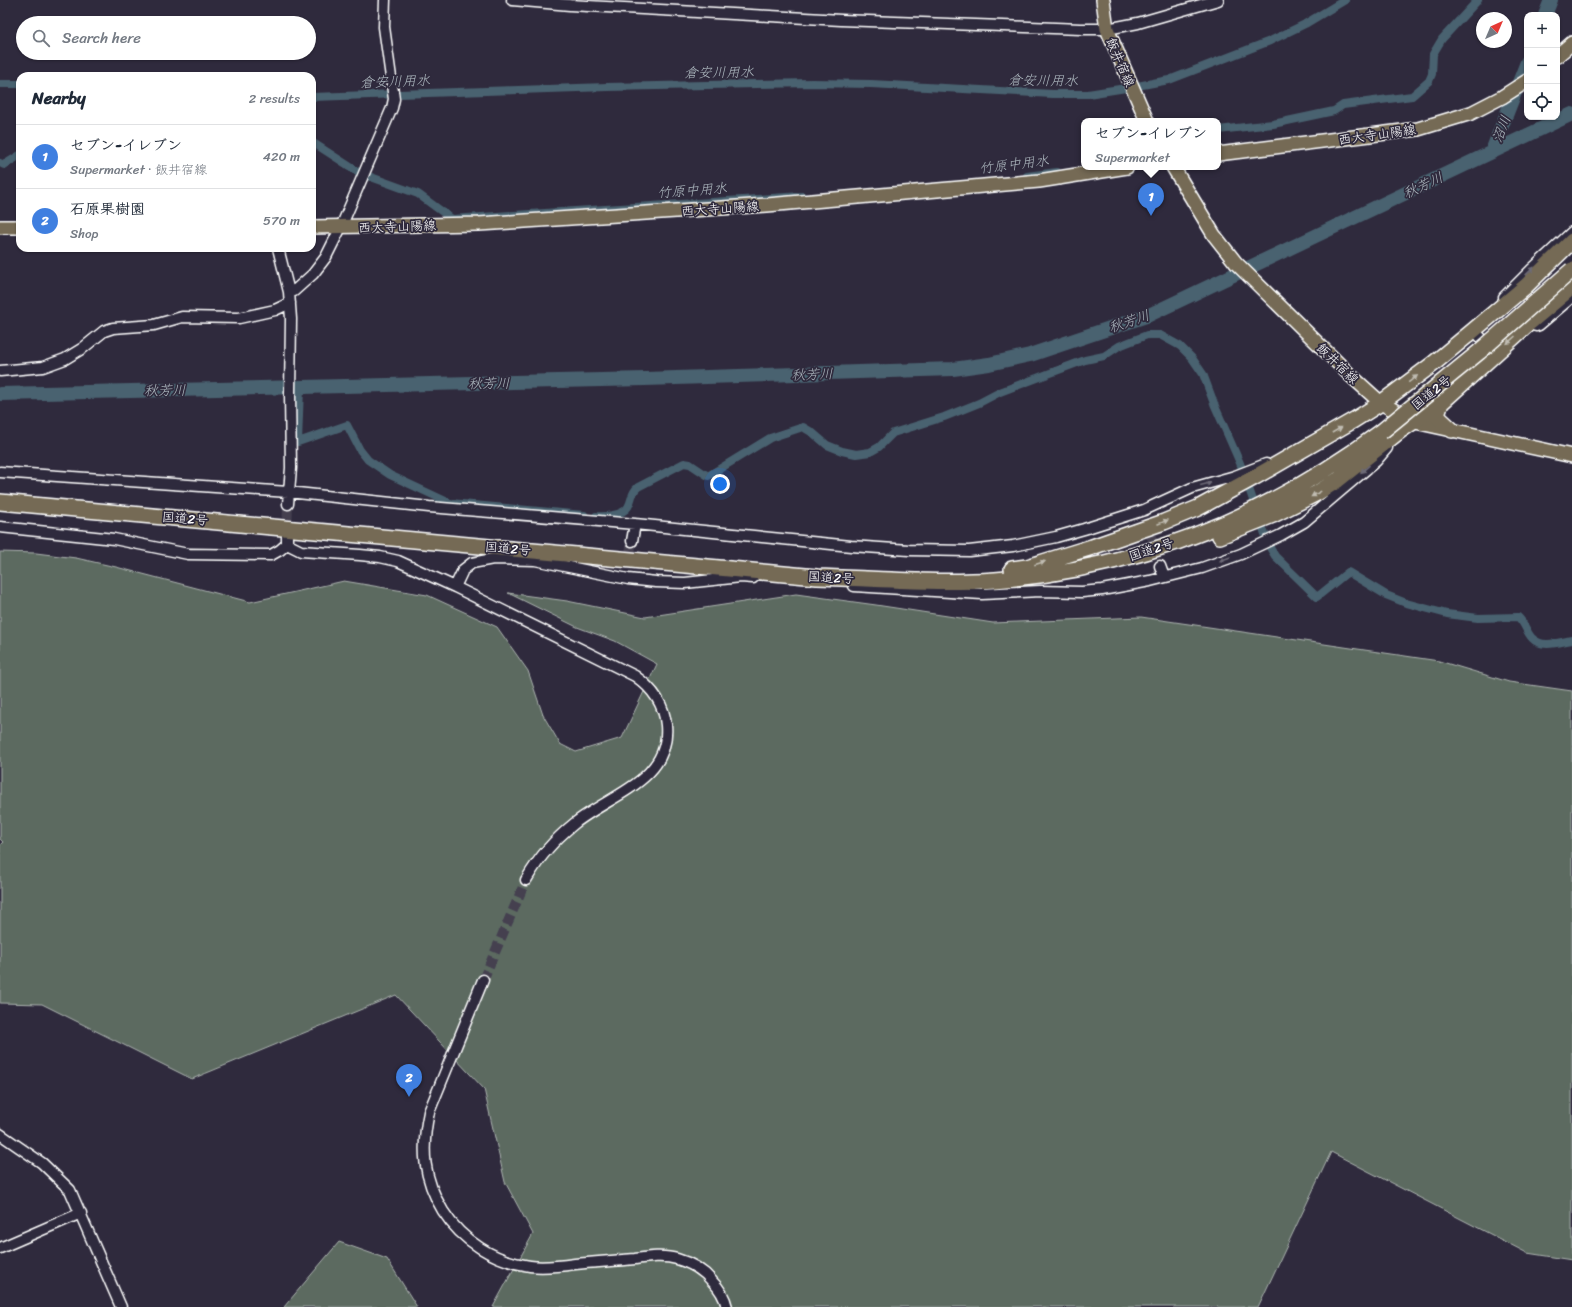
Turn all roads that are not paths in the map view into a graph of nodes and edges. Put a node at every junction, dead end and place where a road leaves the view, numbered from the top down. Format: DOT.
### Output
graph roads {
  1 [pos="386,0"];
  2 [pos="512,0"];
  3 [pos="1102,0"];
  4 [pos="1218,0"];
  5 [pos="1106,25"];
  6 [pos="1572,43"];
  7 [pos="1560,53"];
  8 [pos="1524,83"];
  9 [pos="1146,118"];
  10 [pos="1221,154"];
  11 [pos="1108,170"];
  12 [pos="1174,170"];
  13 [pos="0,227"];
  14 [pos="16,227"];
  15 [pos="316,227"];
  16 [pos="341,227"];
  17 [pos="1571,239"];
  18 [pos="279,252"];
  19 [pos="1572,270"];
  20 [pos="1572,287"];
  21 [pos="289,292"];
  22 [pos="1572,297"];
  23 [pos="290,303"];
  24 [pos="1528,324"];
  25 [pos="1474,330"];
  26 [pos="1495,354"];
  27 [pos="0,371"];
  28 [pos="1381,402"];
  29 [pos="1441,403"];
  30 [pos="1415,422"];
  31 [pos="1401,430"];
  32 [pos="1452,430"];
  33 [pos="1572,456"];
  34 [pos="0,472"];
  35 [pos="1232,483"];
  36 [pos="288,492"];
  37 [pos="0,502"];
  38 [pos="288,504"];
  39 [pos="1271,509"];
  40 [pos="634,524"];
  41 [pos="0,527"];
  42 [pos="632,541"];
  43 [pos="628,566"];
  44 [pos="1160,566"];
  45 [pos="1164,578"];
  46 [pos="628,579"];
  47 [pos="946,582"];
  48 [pos="456,587"];
  49 [pos="526,880"];
  50 [pos="483,980"];
  51 [pos="0,1134"];
  52 [pos="81,1213"];
  53 [pos="0,1248"];
  54 [pos="121,1307"];
  55 [pos="727,1307"];
  1 -- 16 [label="street"];
  2 -- 5 [label="street"];
  3 -- 5 [label="main road, 飯井宿線"];
  4 -- 5 [label="street"];
  5 -- 9 [label="main road, 飯井宿線"];
  6 -- 7 [label="main road"];
  8 -- 10 [label="main road, 西大寺山陽線"];
  11 -- 16 [label="main road, 西大寺山陽線"];
  12 -- 28 [label="main road, 飯井宿線"];
  13 -- 14 [label="main road"];
  15 -- 16 [label="main road, 西大寺山陽線"];
  16 -- 21 [label="street"];
  25 -- 17 [label="highway, one-way"];
  18 -- 21 [label="street"];
  19 -- 39 [label="highway, 国道2号, bridge"];
  20 -- 24 [label="highway"];
  21 -- 23 [label="street"];
  22 -- 24 [label="street"];
  23 -- 27 [label="street"];
  23 -- 36 [label="street"];
  24 -- 26 [label="highway, one-way"];
  25 -- 26 [label="street"];
  28 -- 25 [label="highway, one-way"];
  26 -- 29 [label="highway"];
  28 -- 30 [label="main road, 飯井宿線"];
  35 -- 28 [label="highway, one-way"];
  29 -- 30 [label="highway"];
  29 -- 32 [label="highway"];
  30 -- 31 [label="highway"];
  30 -- 32 [label="main road, 飯井宿線"];
  31 -- 39 [label="highway, one-way"];
  31 -- 45 [label="street, one-way"];
  32 -- 33 [label="main road, 飯井宿線"];
  34 -- 36 [label="street"];
  40 -- 35 [label="street, one-way"];
  47 -- 35 [label="highway, one-way"];
  36 -- 38 [label="street"];
  36 -- 40 [label="street"];
  37 -- 47 [label="highway, 国道2号"];
  39 -- 47 [label="highway, 国道2号"];
  40 -- 42 [label="street"];
  41 -- 48 [label="street"];
  43 -- 46 [label="street"];
  44 -- 45 [label="street"];
  45 -- 46 [label="street"];
  46 -- 48 [label="street"];
  48 -- 49 [label="street"];
  50 -- 55 [label="street"];
  51 -- 52 [label="street"];
  52 -- 53 [label="street"];
  52 -- 54 [label="street"];
}
